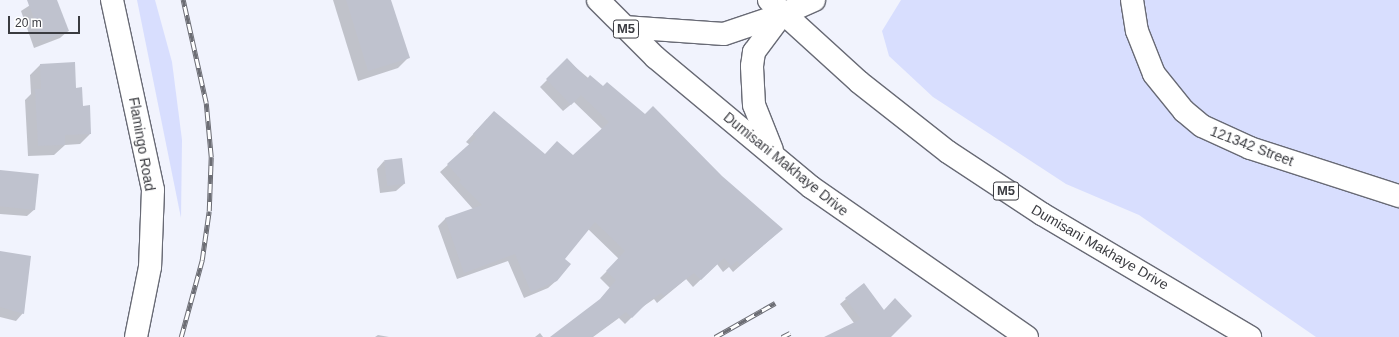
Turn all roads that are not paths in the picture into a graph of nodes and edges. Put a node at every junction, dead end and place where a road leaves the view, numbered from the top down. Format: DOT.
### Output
graph roads {
  1 [pos="112,0"];
  2 [pos="598,0"];
  3 [pos="814,0"];
  4 [pos="1132,0"];
  5 [pos="776,7"];
  6 [pos="624,27"];
  7 [pos="778,159"];
  8 [pos="1399,196"];
  9 [pos="136,337"];
  10 [pos="1027,337"];
  11 [pos="1250,337"];
  1 -- 9 [label="main road, Flamingo Road"];
  2 -- 6 [label="main road, Dumisani Makhaye Drive / M5"];
  3 -- 5 [label="main road"];
  4 -- 8 [label="main road, 121342 Street"];
  5 -- 6 [label="main road"];
  5 -- 7 [label="main road"];
  5 -- 11 [label="main road, Dumisani Makhaye Drive / M5"];
  6 -- 7 [label="main road, Dumisani Makhaye Drive / M5"];
  7 -- 10 [label="main road, Dumisani Makhaye Drive / M5"];
}
